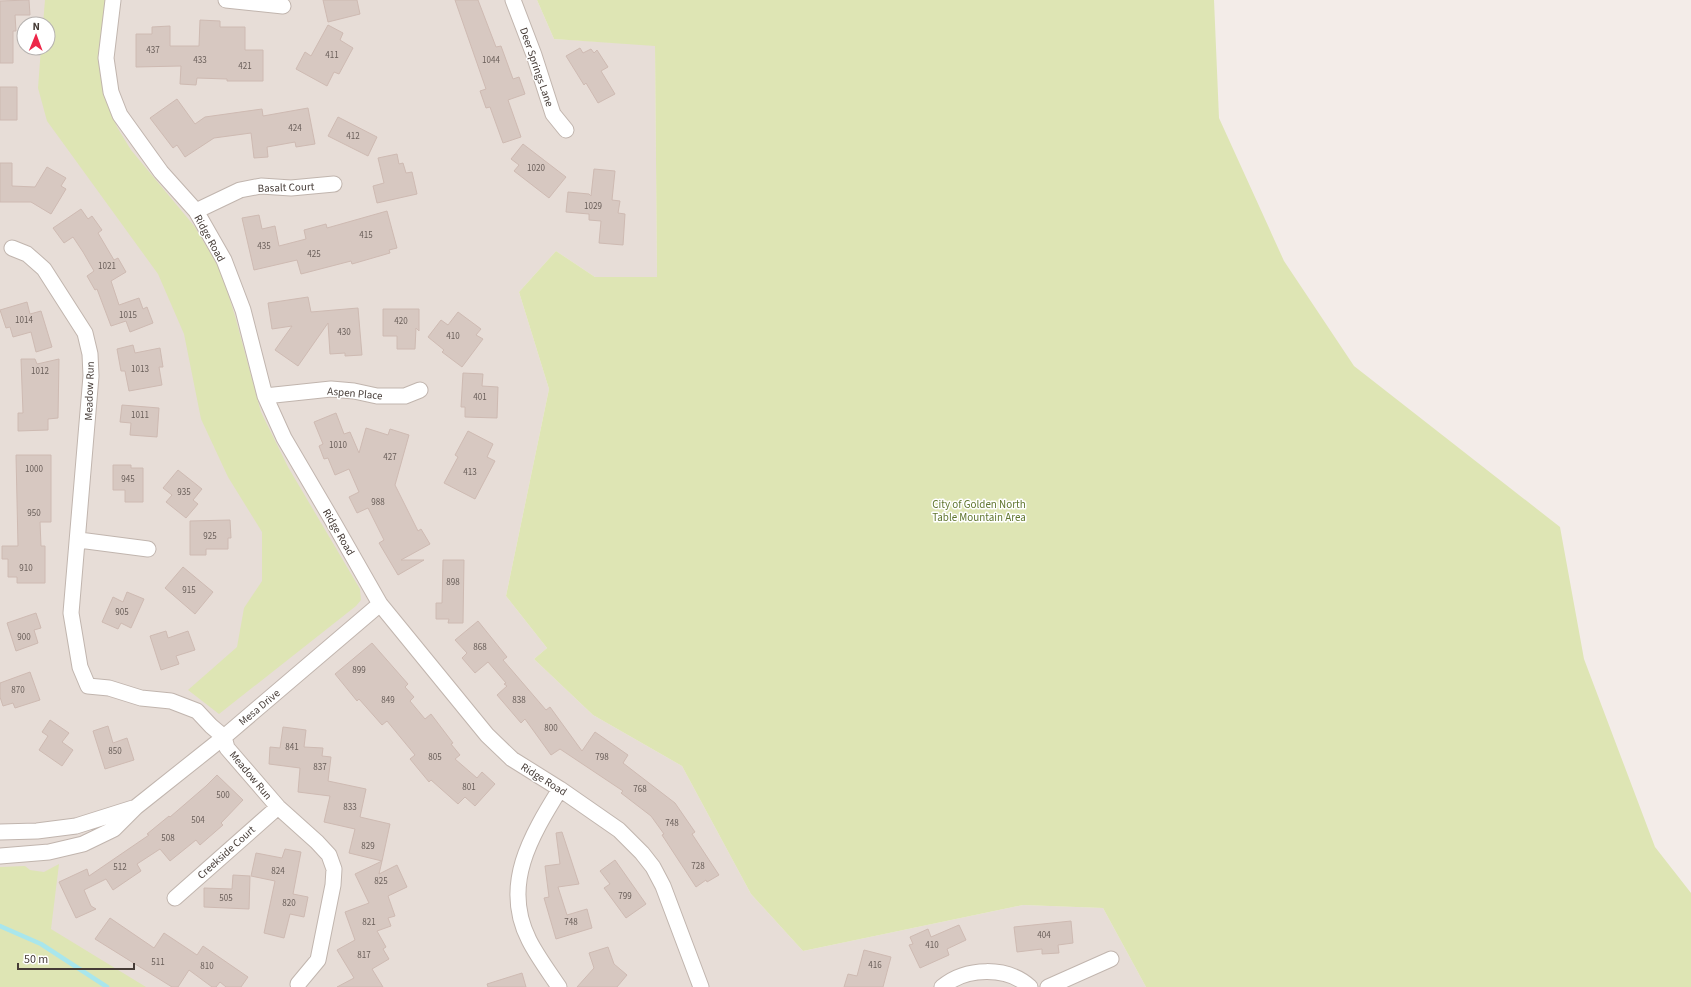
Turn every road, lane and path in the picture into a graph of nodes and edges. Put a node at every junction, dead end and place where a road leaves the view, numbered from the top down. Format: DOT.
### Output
graph roads {
  1 [pos="113,0"];
  2 [pos="226,0"];
  3 [pos="513,0"];
  4 [pos="283,6"];
  5 [pos="566,130"];
  6 [pos="334,184"];
  7 [pos="196,211"];
  8 [pos="12,248"];
  9 [pos="420,390"];
  10 [pos="265,396"];
  11 [pos="79,540"];
  12 [pos="148,549"];
  13 [pos="380,604"];
  14 [pos="224,737"];
  15 [pos="560,789"];
  16 [pos="278,807"];
  17 [pos="136,808"];
  18 [pos="0,832"];
  19 [pos="0,856"];
  20 [pos="175,898"];
  21 [pos="1111,959"];
  22 [pos="298,984"];
  23 [pos="558,987"];
  24 [pos="701,987"];
  25 [pos="942,987"];
  26 [pos="1030,987"];
  27 [pos="1048,987"];
  1 -- 7 [label="street, Ridge Road"];
  2 -- 4 [label="street"];
  3 -- 5 [label="street, Deer Springs Lane"];
  6 -- 7 [label="street, Basalt Court"];
  7 -- 10 [label="street, Ridge Road"];
  8 -- 11 [label="street, Meadow Run"];
  9 -- 10 [label="street, Aspen Place"];
  10 -- 13 [label="street, Ridge Road"];
  11 -- 12 [label="street"];
  11 -- 14 [label="street, Meadow Run"];
  13 -- 14 [label="street, Mesa Drive"];
  13 -- 15 [label="street, Ridge Road"];
  14 -- 16 [label="street, Meadow Run"];
  14 -- 17 [label="street, Mesa Drive"];
  15 -- 23 [label="street"];
  15 -- 24 [label="street, Ridge Road"];
  16 -- 20 [label="street, Creekside Court"];
  16 -- 22 [label="street, Meadow Run"];
  17 -- 18 [label="street, Mesa Drive"];
  17 -- 19 [label="street, Mesa Drive"];
  21 -- 27 [label="street"];
  25 -- 26 [label="street"];
}
